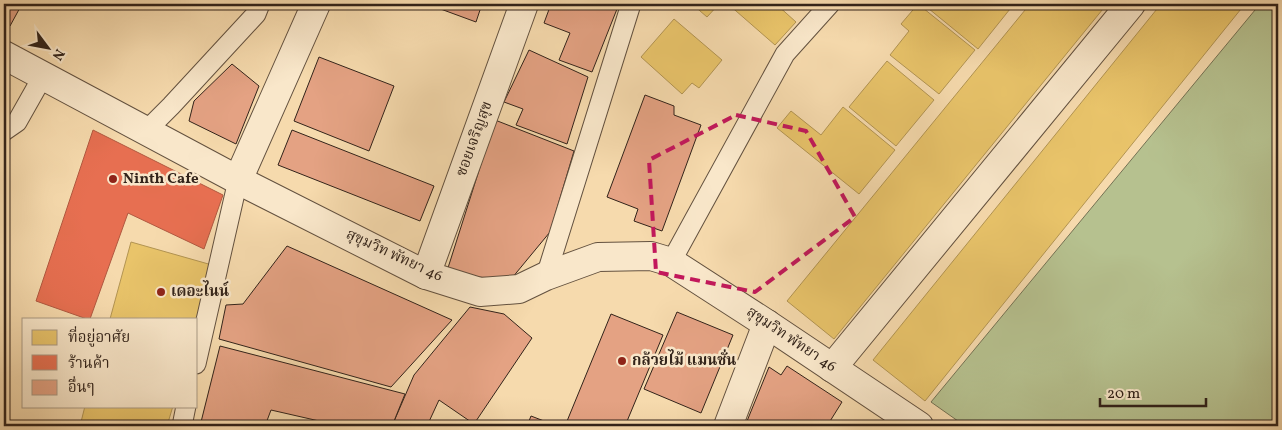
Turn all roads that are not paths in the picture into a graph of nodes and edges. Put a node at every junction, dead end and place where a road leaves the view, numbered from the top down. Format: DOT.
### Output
graph roads {
  1 [pos="260,4"];
  2 [pos="316,4"];
  3 [pos="524,4"];
  4 [pos="631,4"];
  5 [pos="830,4"];
  6 [pos="1131,4"];
  7 [pos="4,55"];
  8 [pos="43,76"];
  9 [pos="147,130"];
  10 [pos="4,131"];
  11 [pos="238,180"];
  12 [pos="671,262"];
  13 [pos="426,275"];
  14 [pos="546,276"];
  15 [pos="767,324"];
  16 [pos="198,355"];
  17 [pos="832,368"];
  18 [pos="186,408"];
  19 [pos="182,426"];
  20 [pos="728,426"];
  21 [pos="919,426"];
  1 -- 9 [label="lane"];
  2 -- 11 [label="street"];
  3 -- 13 [label="street, ซอยเจริญสุข"];
  4 -- 14 [label="lane"];
  5 -- 12 [label="lane"];
  6 -- 17 [label="street"];
  7 -- 8 [label="street, สุขุมวิท พัทยา 46"];
  8 -- 9 [label="street, สุขุมวิท พัทยา 46"];
  8 -- 10 [label="lane"];
  9 -- 11 [label="street, สุขุมวิท พัทยา 46"];
  11 -- 13 [label="street, สุขุมวิท พัทยา 46"];
  11 -- 16 [label="lane"];
  12 -- 14 [label="street, สุขุมวิท พัทยา 46"];
  12 -- 15 [label="street, สุขุมวิท พัทยา 46"];
  13 -- 14 [label="street, สุขุมวิท พัทยา 46"];
  15 -- 17 [label="street, สุขุมวิท พัทยา 46"];
  15 -- 20 [label="street"];
  17 -- 21 [label="street, สุขุมวิท พัทยา 46"];
  18 -- 19 [label="lane"];
}
